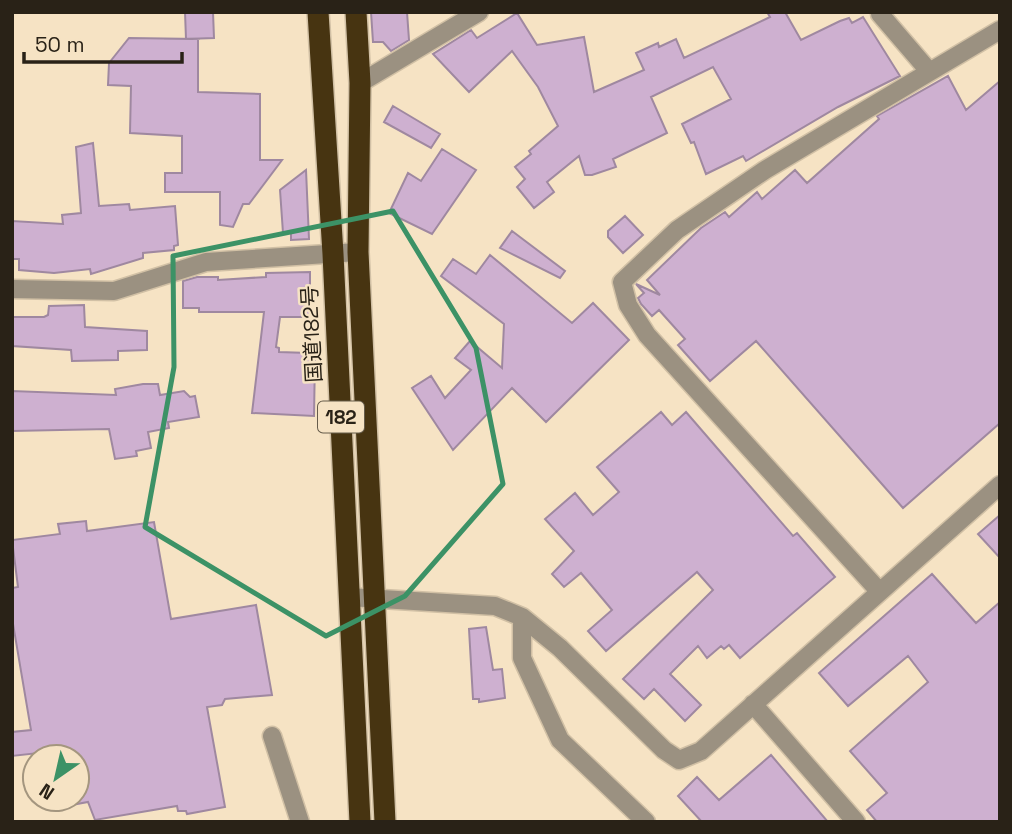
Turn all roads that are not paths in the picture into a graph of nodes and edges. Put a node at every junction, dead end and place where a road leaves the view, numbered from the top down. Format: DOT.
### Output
graph roads {
  1 [pos="318,12"];
  2 [pos="356,12"];
  3 [pos="479,12"];
  4 [pos="880,14"];
  5 [pos="1000,30"];
  6 [pos="928,70"];
  7 [pos="360,83"];
  8 [pos="358,252"];
  9 [pos="333,254"];
  10 [pos="12,289"];
  11 [pos="1000,485"];
  12 [pos="879,591"];
  13 [pos="374,596"];
  14 [pos="349,597"];
  15 [pos="522,617"];
  16 [pos="753,704"];
  17 [pos="272,736"];
  18 [pos="300,822"];
  19 [pos="360,822"];
  20 [pos="385,822"];
  21 [pos="646,822"];
  22 [pos="856,822"];
  1 -- 9 [label="highway, 国道182号 / 182"];
  2 -- 7 [label="highway, 182"];
  3 -- 7 [label="street"];
  4 -- 6 [label="street"];
  5 -- 6 [label="street"];
  6 -- 12 [label="street"];
  7 -- 8 [label="highway, 182"];
  8 -- 9 [label="street"];
  8 -- 13 [label="highway, 182"];
  9 -- 10 [label="street"];
  9 -- 14 [label="highway, 国道182号 / 182"];
  11 -- 12 [label="street"];
  12 -- 16 [label="street"];
  13 -- 14 [label="street"];
  13 -- 15 [label="street"];
  13 -- 20 [label="highway, 182"];
  14 -- 19 [label="highway, 国道182号 / 182"];
  15 -- 16 [label="street"];
  15 -- 21 [label="street"];
  16 -- 22 [label="street"];
  17 -- 18 [label="street"];
}
